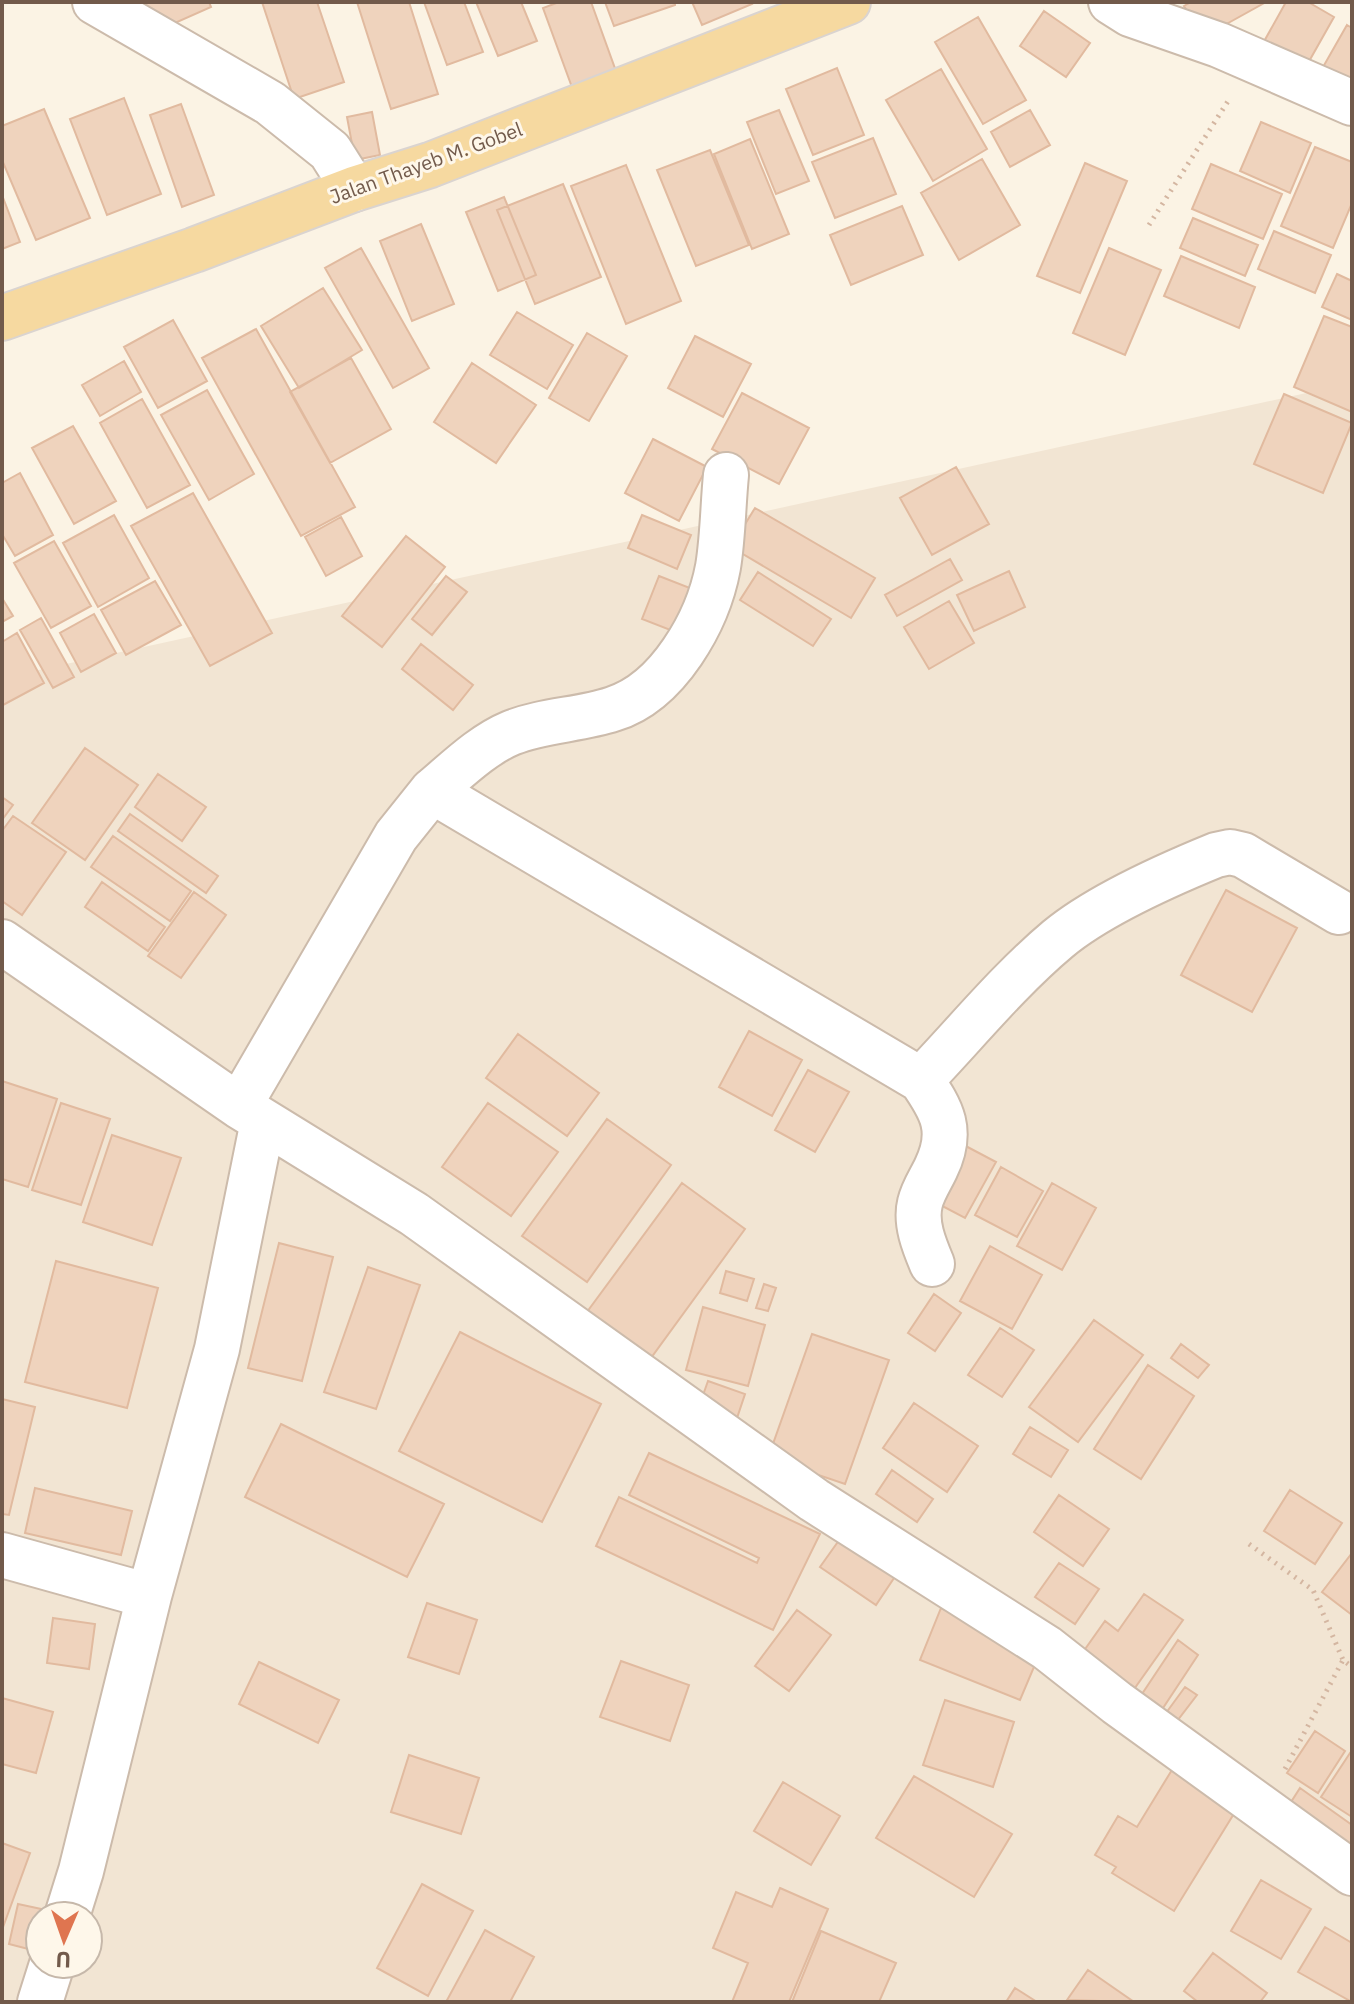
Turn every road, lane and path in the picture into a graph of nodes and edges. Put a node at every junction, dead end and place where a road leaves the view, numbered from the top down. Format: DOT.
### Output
graph roads {
  1 [pos="95,2"];
  2 [pos="848,2"];
  3 [pos="1111,2"];
  4 [pos="1254,60"];
  5 [pos="1352,103"];
  6 [pos="354,189"];
  7 [pos="1149,225"];
  8 [pos="2,318"];
  9 [pos="726,475"];
  10 [pos="432,791"];
  11 [pos="1348,908"];
  12 [pos="2,942"];
  13 [pos="921,1080"];
  14 [pos="251,1114"];
  15 [pos="932,1264"];
  16 [pos="1249,1544"];
  17 [pos="2,1555"];
  18 [pos="149,1596"];
  19 [pos="1343,1660"];
  20 [pos="1352,1667"];
  21 [pos="1264,1809"];
  22 [pos="1352,1873"];
  23 [pos="72,1900"];
  24 [pos="47,1980"];
  25 [pos="40,2002"];
  1 -- 6 [label="street"];
  2 -- 6 [label="main road, Jalan Thayeb M. Gobel"];
  3 -- 4 [label="street"];
  4 -- 5 [label="street"];
  4 -- 7 [label="path"];
  6 -- 8 [label="main road, Jalan Thayeb M. Gobel"];
  9 -- 10 [label="street"];
  10 -- 13 [label="street"];
  10 -- 14 [label="street"];
  11 -- 13 [label="street"];
  12 -- 14 [label="street"];
  13 -- 15 [label="street"];
  14 -- 18 [label="street"];
  14 -- 21 [label="street"];
  16 -- 19 [label="path"];
  17 -- 18 [label="street"];
  18 -- 23 [label="street"];
  19 -- 20 [label="path"];
  19 -- 21 [label="path"];
  21 -- 22 [label="street"];
  24 -- 25 [label="street"];
}
